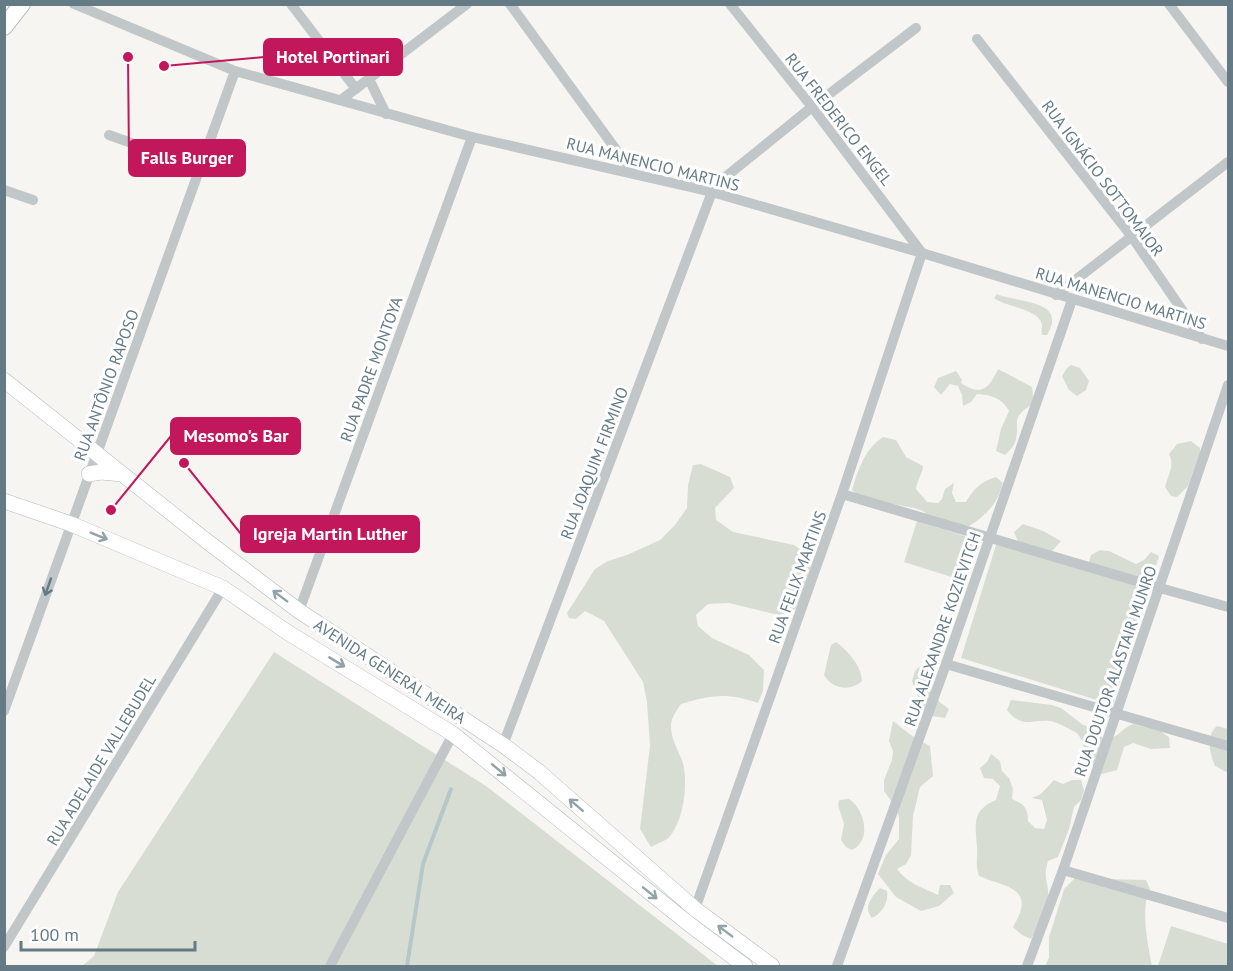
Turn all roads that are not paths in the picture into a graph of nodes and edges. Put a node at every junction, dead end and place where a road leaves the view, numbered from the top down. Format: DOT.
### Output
graph roads {
  1 [pos="22,4"];
  2 [pos="74,4"];
  3 [pos="291,4"];
  4 [pos="467,4"];
  5 [pos="510,4"];
  6 [pos="730,4"];
  7 [pos="1169,4"];
  8 [pos="4,27"];
  9 [pos="916,28"];
  10 [pos="977,39"];
  11 [pos="235,70"];
  12 [pos="369,79"];
  13 [pos="1228,82"];
  14 [pos="356,89"];
  15 [pos="341,100"];
  16 [pos="812,106"];
  17 [pos="386,114"];
  18 [pos="109,135"];
  19 [pos="472,137"];
  20 [pos="1228,162"];
  21 [pos="201,168"];
  22 [pos="633,173"];
  23 [pos="4,190"];
  24 [pos="712,192"];
  25 [pos="33,201"];
  26 [pos="1132,237"];
  27 [pos="922,253"];
  28 [pos="1056,295"];
  29 [pos="1072,300"];
  30 [pos="1202,339"];
  31 [pos="1228,346"];
  32 [pos="4,380"];
  33 [pos="1228,385"];
  34 [pos="98,454"];
  35 [pos="88,474"];
  36 [pos="122,474"];
  37 [pos="842,494"];
  38 [pos="4,501"];
  39 [pos="70,524"];
  40 [pos="989,538"];
  41 [pos="223,588"];
  42 [pos="1160,588"];
  43 [pos="1228,607"];
  44 [pos="299,611"];
  45 [pos="287,632"];
  46 [pos="946,664"];
  47 [pos="4,711"];
  48 [pos="1115,713"];
  49 [pos="453,734"];
  50 [pos="503,745"];
  51 [pos="1228,746"];
  52 [pos="1063,870"];
  53 [pos="695,909"];
  54 [pos="1228,918"];
  55 [pos="4,947"];
  56 [pos="330,966"];
  57 [pos="746,966"];
  58 [pos="772,966"];
  59 [pos="837,966"];
  60 [pos="1027,966"];
  1 -- 8 [label="main road"];
  2 -- 11 [label="street, RUA MANENCIO MARTINS"];
  3 -- 14 [label="street"];
  4 -- 12 [label="street"];
  5 -- 22 [label="street"];
  6 -- 16 [label="street, RUA FREDERICO ENGEL"];
  7 -- 13 [label="street"];
  9 -- 16 [label="street"];
  10 -- 26 [label="street, RUA IGNÁCIO SOTTOMAIOR"];
  11 -- 15 [label="street, RUA MANENCIO MARTINS"];
  11 -- 21 [label="street, RUA ANTÔNIO RAPOSO"];
  12 -- 14 [label="street"];
  12 -- 17 [label="street"];
  14 -- 15 [label="street"];
  15 -- 17 [label="street, RUA MANENCIO MARTINS"];
  16 -- 24 [label="street"];
  16 -- 27 [label="street, RUA FREDERICO ENGEL"];
  17 -- 19 [label="street, RUA MANENCIO MARTINS"];
  18 -- 21 [label="street"];
  19 -- 22 [label="street, RUA MANENCIO MARTINS"];
  19 -- 44 [label="street, RUA PADRE MONTOYA"];
  20 -- 26 [label="street"];
  21 -- 34 [label="street, RUA ANTÔNIO RAPOSO"];
  22 -- 24 [label="street, RUA MANENCIO MARTINS"];
  23 -- 25 [label="street"];
  24 -- 27 [label="street, RUA MANENCIO MARTINS"];
  24 -- 50 [label="street, RUA JOAQUIM FIRMINO"];
  26 -- 28 [label="street"];
  26 -- 30 [label="street, RUA IGNÁCIO SOTTOMAIOR"];
  27 -- 28 [label="street, RUA MANENCIO MARTINS"];
  27 -- 37 [label="street, RUA FELIX MARTINS"];
  28 -- 29 [label="street, RUA MANENCIO MARTINS"];
  29 -- 30 [label="street, RUA MANENCIO MARTINS"];
  29 -- 40 [label="street, RUA ALEXANDRE KOZIEVITCH"];
  30 -- 31 [label="street, RUA MANENCIO MARTINS"];
  32 -- 34 [label="main road, AVENIDA GENERAL MEIRA"];
  33 -- 42 [label="street, RUA DOUTOR ALASTAIR MUNRO"];
  34 -- 35 [label="street, RUA ANTÔNIO RAPOSO"];
  34 -- 36 [label="main road, AVENIDA GENERAL MEIRA"];
  35 -- 36 [label="main road"];
  35 -- 39 [label="street, RUA ANTÔNIO RAPOSO"];
  44 -- 36 [label="main road, AVENIDA GENERAL MEIRA, one-way"];
  37 -- 40 [label="street"];
  37 -- 53 [label="street, RUA FELIX MARTINS"];
  38 -- 39 [label="main road, AVENIDA GENERAL MEIRA"];
  39 -- 41 [label="main road, AVENIDA GENERAL MEIRA, one-way"];
  39 -- 47 [label="street, RUA ANTÔNIO RAPOSO, one-way"];
  40 -- 42 [label="street"];
  40 -- 46 [label="street, RUA ALEXANDRE KOZIEVITCH"];
  41 -- 45 [label="main road, AVENIDA GENERAL MEIRA"];
  41 -- 55 [label="street, RUA ADELAIDE VALLEBUDEL"];
  42 -- 43 [label="street"];
  42 -- 48 [label="street, RUA DOUTOR ALASTAIR MUNRO"];
  44 -- 45 [label="main road"];
  44 -- 50 [label="main road, AVENIDA GENERAL MEIRA"];
  45 -- 49 [label="main road, AVENIDA GENERAL MEIRA, one-way"];
  46 -- 48 [label="street"];
  46 -- 59 [label="street, RUA ALEXANDRE KOZIEVITCH"];
  48 -- 51 [label="street"];
  48 -- 52 [label="street, RUA DOUTOR ALASTAIR MUNRO"];
  49 -- 56 [label="street"];
  49 -- 57 [label="main road, AVENIDA GENERAL MEIRA, one-way"];
  53 -- 50 [label="main road, AVENIDA GENERAL MEIRA, one-way"];
  52 -- 54 [label="street"];
  52 -- 60 [label="street, RUA DOUTOR ALASTAIR MUNRO"];
  58 -- 53 [label="main road, AVENIDA GENERAL MEIRA, one-way"];
}
